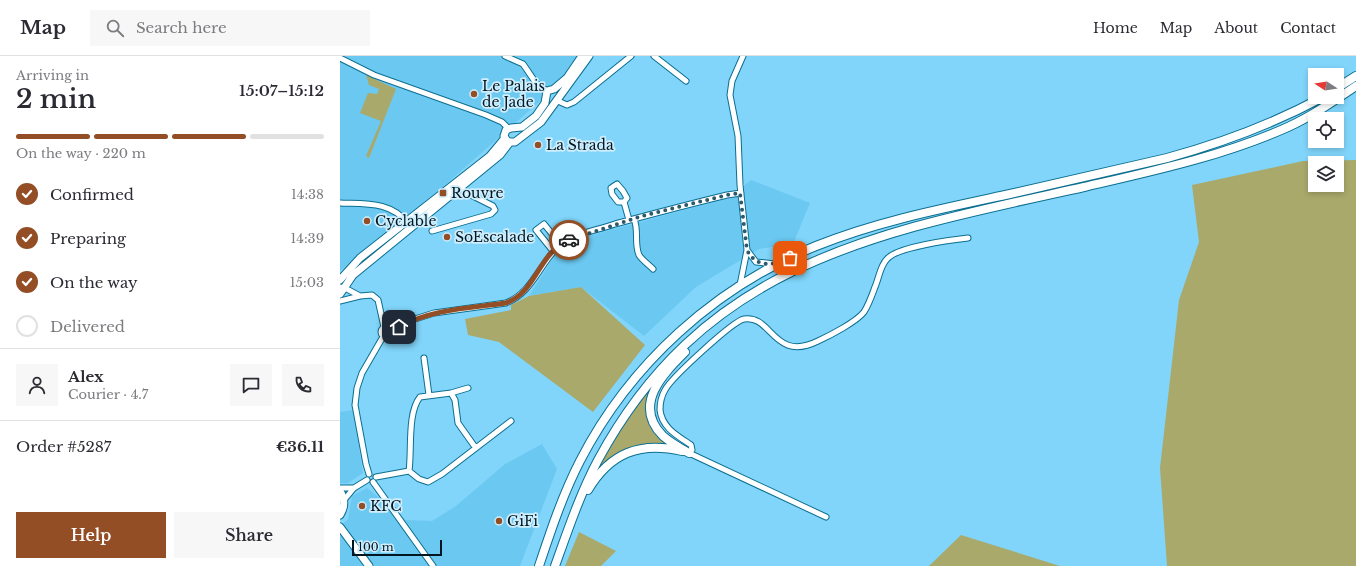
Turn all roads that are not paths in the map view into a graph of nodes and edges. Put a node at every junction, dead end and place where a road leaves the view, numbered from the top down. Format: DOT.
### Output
graph roads {
  1 [pos="505,56"];
  2 [pos="582,56"];
  3 [pos="588,56"];
  4 [pos="631,56"];
  5 [pos="654,56"];
  6 [pos="743,56"];
  7 [pos="340,58"];
  8 [pos="1356,76"];
  9 [pos="686,81"];
  10 [pos="1344,84"];
  11 [pos="1356,86"];
  12 [pos="551,90"];
  13 [pos="559,97"];
  14 [pos="1309,104"];
  15 [pos="508,128"];
  16 [pos="508,140"];
  17 [pos="459,184"];
  18 [pos="740,193"];
  19 [pos="624,202"];
  20 [pos="340,203"];
  21 [pos="632,220"];
  22 [pos="408,224"];
  23 [pos="432,231"];
  24 [pos="968,238"];
  25 [pos="561,245"];
  26 [pos="747,250"];
  27 [pos="553,251"];
  28 [pos="778,264"];
  29 [pos="653,269"];
  30 [pos="349,279"];
  31 [pos="740,285"];
  32 [pos="341,288"];
  33 [pos="351,291"];
  34 [pos="360,296"];
  35 [pos="348,298"];
  36 [pos="340,301"];
  37 [pos="722,314"];
  38 [pos="384,327"];
  39 [pos="391,330"];
  40 [pos="384,336"];
  41 [pos="424,358"];
  42 [pos="468,388"];
  43 [pos="450,393"];
  44 [pos="429,395"];
  45 [pos="511,421"];
  46 [pos="475,447"];
  47 [pos="689,453"];
  48 [pos="409,471"];
  49 [pos="369,474"];
  50 [pos="367,480"];
  51 [pos="375,480"];
  52 [pos="354,488"];
  53 [pos="340,490"];
  54 [pos="344,500"];
  55 [pos="341,514"];
  56 [pos="574,515"];
  57 [pos="826,517"];
  58 [pos="342,529"];
  59 [pos="369,566"];
  60 [pos="433,566"];
  61 [pos="539,566"];
  62 [pos="555,566"];
  1 -- 12 [label="street"];
  2 -- 12 [label="main road"];
  3 -- 13 [label="main road"];
  4 -- 13 [label="street"];
  5 -- 9 [label="street"];
  6 -- 18 [label="street"];
  7 -- 15 [label="street"];
  8 -- 10 [label="main road"];
  11 -- 37 [label="main road"];
  12 -- 13 [label="main road"];
  12 -- 15 [label="main road"];
  13 -- 16 [label="main road"];
  14 -- 28 [label="main road"];
  15 -- 16 [label="main road"];
  16 -- 17 [label="main road"];
  17 -- 22 [label="main road"];
  17 -- 23 [label="street"];
  18 -- 21 [label="street"];
  18 -- 26 [label="street"];
  19 -- 21 [label="street"];
  20 -- 22 [label="street"];
  21 -- 25 [label="street"];
  21 -- 29 [label="street"];
  22 -- 30 [label="main road"];
  22 -- 32 [label="main road"];
  24 -- 47 [label="street"];
  25 -- 27 [label="street"];
  25 -- 27 [label="street"];
  26 -- 28 [label="street"];
  26 -- 31 [label="street"];
  27 -- 39 [label="street"];
  28 -- 31 [label="main road"];
  30 -- 32 [label="main road"];
  30 -- 33 [label="street"];
  31 -- 61 [label="main road"];
  32 -- 33 [label="street"];
  32 -- 35 [label="street"];
  33 -- 34 [label="street"];
  34 -- 35 [label="street"];
  34 -- 38 [label="street"];
  35 -- 36 [label="street"];
  37 -- 47 [label="main road"];
  37 -- 56 [label="main road"];
  38 -- 39 [label="street"];
  38 -- 40 [label="street"];
  39 -- 40 [label="street"];
  40 -- 49 [label="street"];
  41 -- 44 [label="street"];
  42 -- 43 [label="street"];
  43 -- 44 [label="street"];
  43 -- 46 [label="street"];
  44 -- 48 [label="street"];
  45 -- 46 [label="street"];
  46 -- 48 [label="street"];
  47 -- 56 [label="main road"];
  47 -- 57 [label="street"];
  48 -- 51 [label="street"];
  49 -- 50 [label="street"];
  49 -- 51 [label="street"];
  50 -- 51 [label="street"];
  50 -- 52 [label="street"];
  51 -- 60 [label="street"];
  52 -- 53 [label="street"];
  52 -- 54 [label="street"];
  53 -- 54 [label="main road"];
  54 -- 55 [label="main road"];
  55 -- 58 [label="main road"];
  56 -- 62 [label="main road"];
  58 -- 59 [label="main road"];
}
